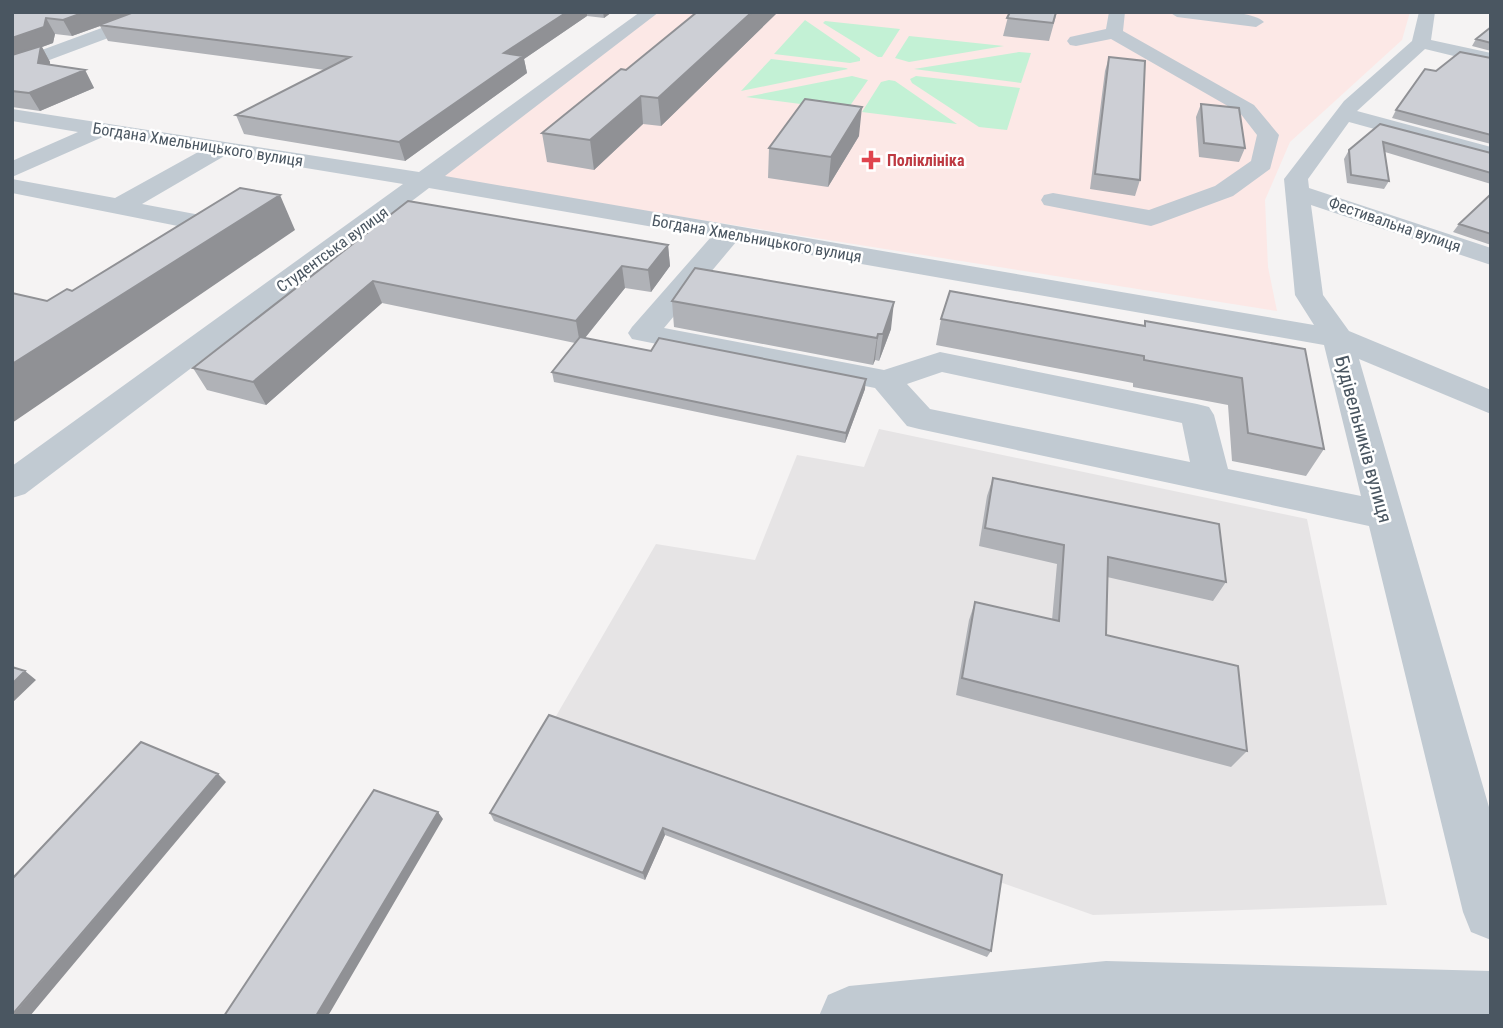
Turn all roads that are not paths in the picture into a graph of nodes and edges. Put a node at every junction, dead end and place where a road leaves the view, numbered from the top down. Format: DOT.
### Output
graph roads {
  1 [pos="161,12"];
  2 [pos="651,12"];
  3 [pos="1177,12"];
  4 [pos="1255,22"];
  5 [pos="1116,23"];
  6 [pos="1424,28"];
  7 [pos="1076,41"];
  8 [pos="1491,59"];
  9 [pos="12,68"];
  10 [pos="1345,114"];
  11 [pos="12,115"];
  12 [pos="103,129"];
  13 [pos="223,148"];
  14 [pos="1491,154"];
  15 [pos="12,170"];
  16 [pos="425,180"];
  17 [pos="12,186"];
  18 [pos="1298,192"];
  19 [pos="1053,200"];
  20 [pos="118,207"];
  21 [pos="223,227"];
  22 [pos="729,233"];
  23 [pos="1491,257"];
  24 [pos="1338,338"];
  25 [pos="886,380"];
  26 [pos="1491,403"];
  27 [pos="1212,479"];
  28 [pos="12,485"];
  29 [pos="1384,515"];
  30 [pos="1491,912"];
  31 [pos="1491,1001"];
  32 [pos="1105,1003"];
  33 [pos="849,1016"];
  1 -- 9 [label="street"];
  2 -- 16 [label="street, Студентська вулиця"];
  3 -- 4 [label="street"];
  5 -- 7 [label="street"];
  5 -- 19 [label="street"];
  6 -- 8 [label="street"];
  6 -- 10 [label="street, Будівельників вулиця"];
  10 -- 14 [label="street"];
  10 -- 18 [label="street, Будівельників вулиця"];
  11 -- 12 [label="street, Богдана Хмельницького вулиця"];
  12 -- 13 [label="street, Богдана Хмельницького вулиця"];
  12 -- 15 [label="street"];
  13 -- 16 [label="street, Богдана Хмельницького вулиця"];
  13 -- 20 [label="street"];
  16 -- 22 [label="street, Богдана Хмельницького вулиця"];
  16 -- 28 [label="street, Студентська вулиця"];
  17 -- 20 [label="street"];
  18 -- 23 [label="street, Фестивальна вулиця"];
  18 -- 24 [label="street, Будівельників вулиця"];
  20 -- 21 [label="street"];
  22 -- 24 [label="street, Богдана Хмельницького вулиця"];
  22 -- 25 [label="street"];
  24 -- 26 [label="street, Богдана Хмельницького вулиця"];
  24 -- 29 [label="street, Будівельників вулиця"];
  25 -- 27 [label="street"];
  25 -- 27 [label="street"];
  27 -- 29 [label="street"];
  29 -- 30 [label="street, Будівельників вулиця"];
  31 -- 32 [label="street"];
  32 -- 33 [label="street"];
}
